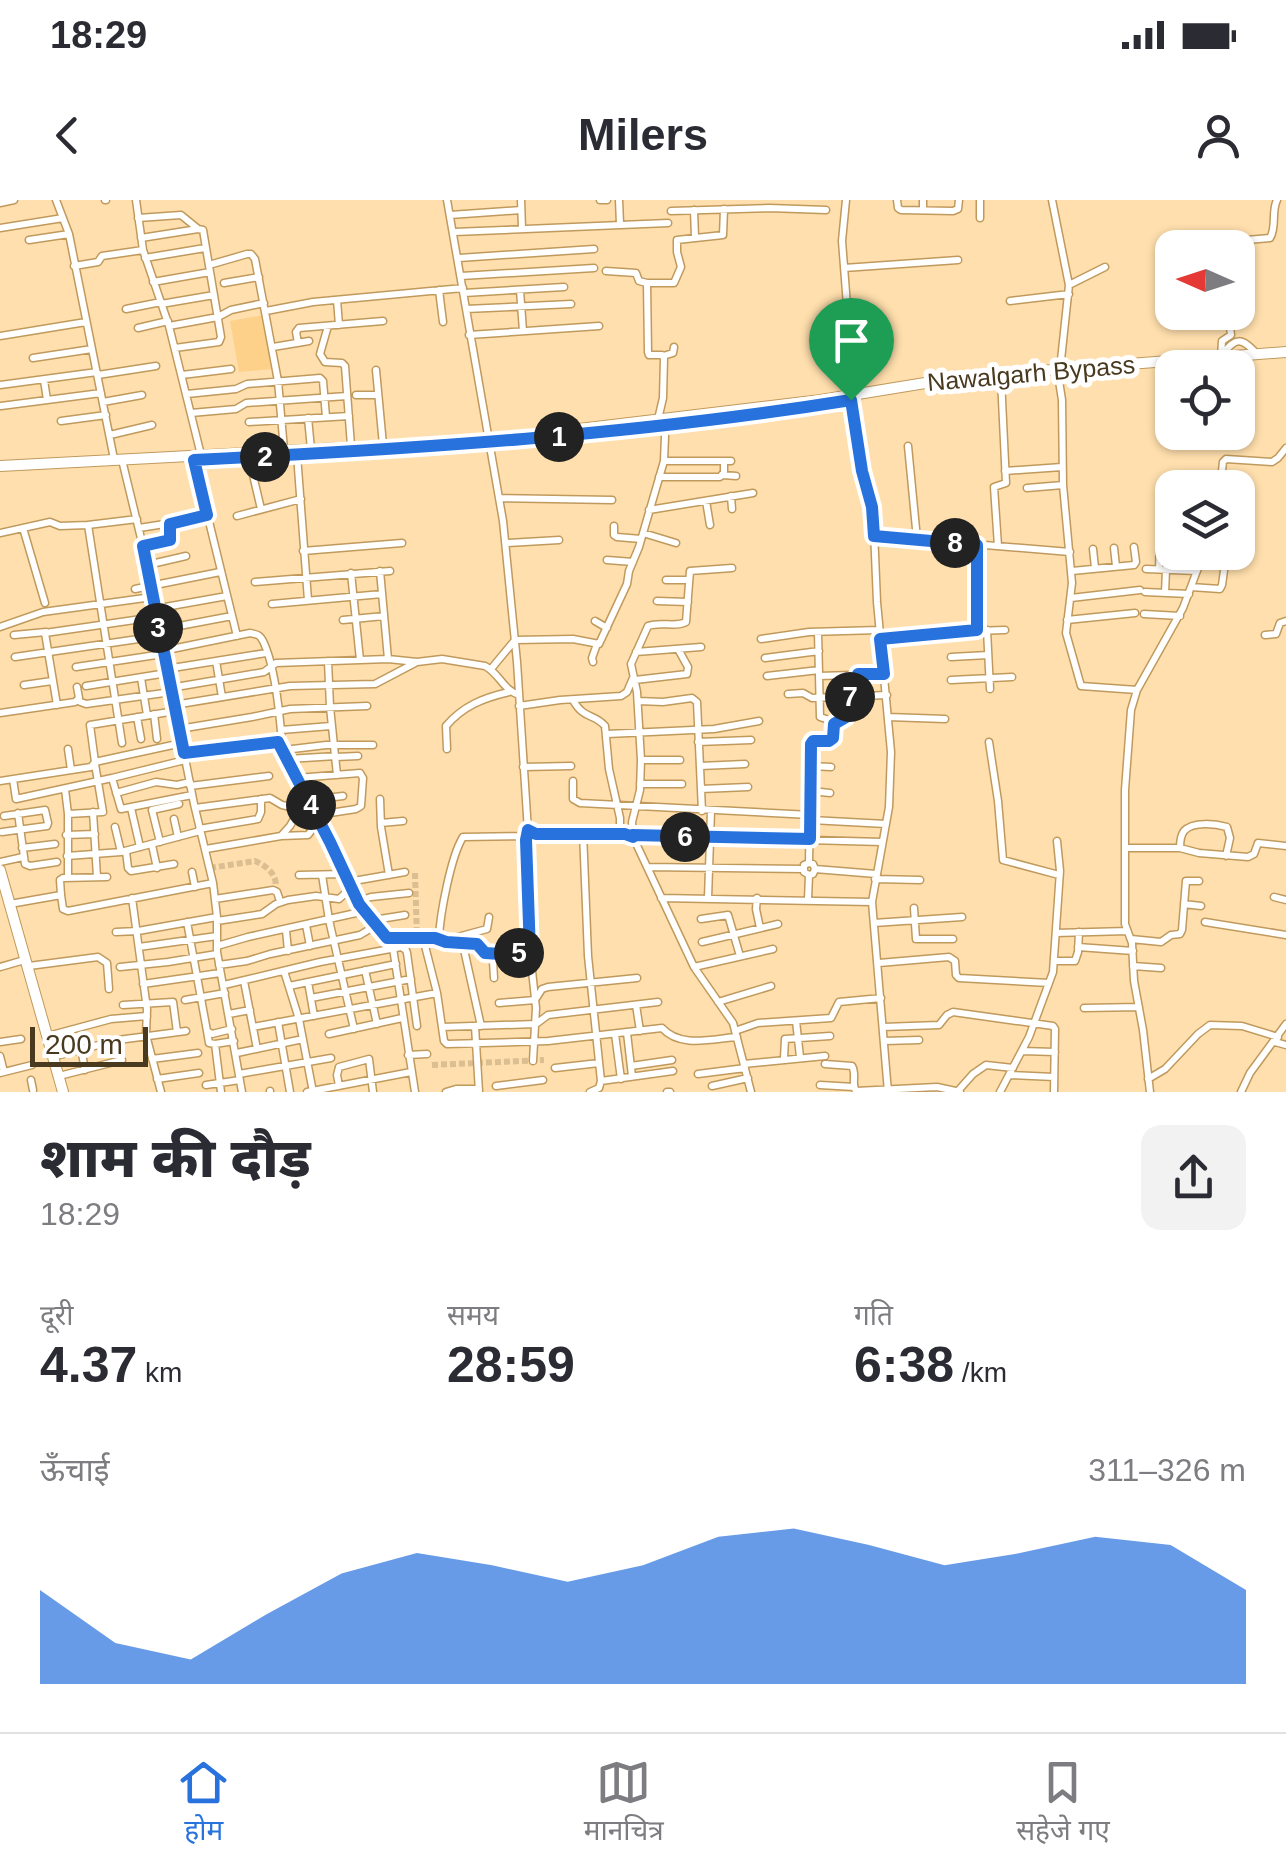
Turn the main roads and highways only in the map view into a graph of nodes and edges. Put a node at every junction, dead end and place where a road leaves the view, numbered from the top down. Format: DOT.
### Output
graph roads {
  1 [pos="1286,354"];
  2 [pos="1057,371"];
  3 [pos="851,398"];
  4 [pos="489,441"];
  5 [pos="197,458"];
  6 [pos="0,468"];
  7 [pos="0,870"];
  8 [pos="0,886"];
  9 [pos="24,964"];
  10 [pos="61,1092"];
  1 -- 2 [label="main road, Nawalgarh Bypass"];
  1 -- 2 [label="main road, Nawalgarh Bypass"];
  2 -- 3 [label="main road, Nawalgarh Bypass"];
  2 -- 3 [label="main road, Nawalgarh Bypass"];
  3 -- 4 [label="main road, Nawalgarh Bypass"];
  4 -- 5 [label="main road, Nawalgarh Bypass"];
  4 -- 5 [label="main road, Nawalgarh Bypass"];
  5 -- 6 [label="main road, Nawalgarh Bypass"];
  7 -- 9 [label="main road"];
  8 -- 9 [label="main road"];
  9 -- 10 [label="main road"];
  9 -- 10 [label="main road"];
}
